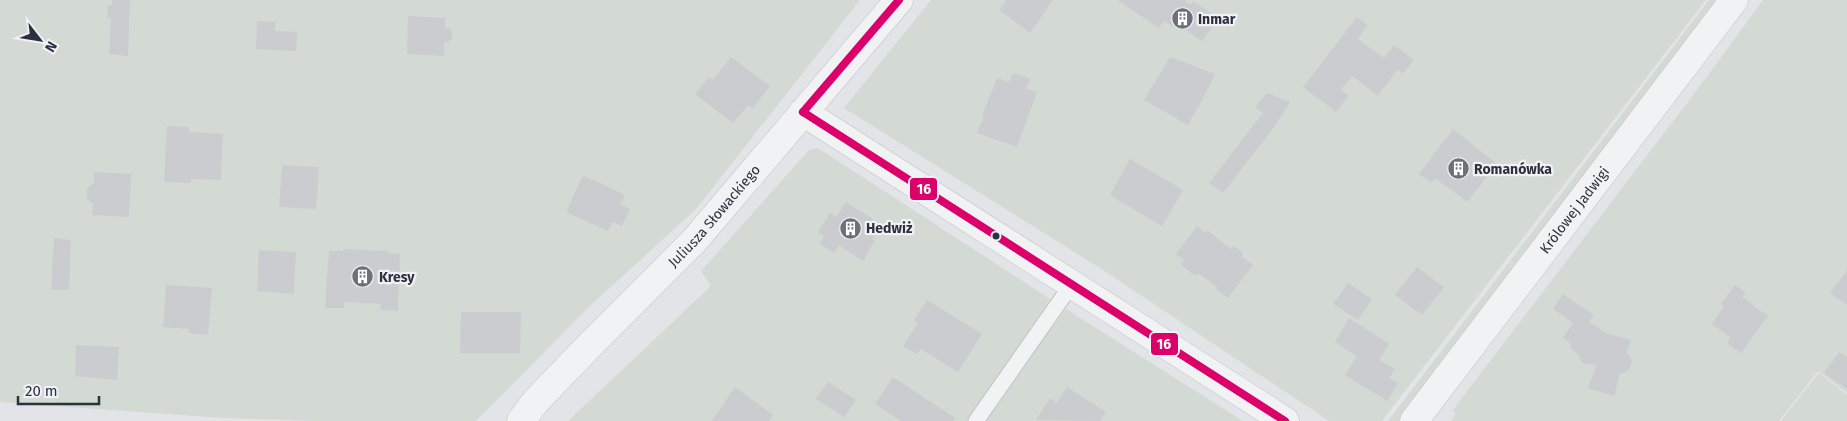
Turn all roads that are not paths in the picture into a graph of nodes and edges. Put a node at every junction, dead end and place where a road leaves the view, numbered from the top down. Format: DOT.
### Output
graph roads {
  1 [pos="899,0"];
  2 [pos="1734,0"];
  3 [pos="803,112"];
  4 [pos="1072,284"];
  5 [pos="521,421"];
  6 [pos="976,421"];
  7 [pos="1284,421"];
  8 [pos="1414,421"];
  1 -- 3 [label="street, Juliusza Słowackiego"];
  2 -- 8 [label="street, Królowej Jadwigi"];
  3 -- 4 [label="street"];
  3 -- 5 [label="street, Juliusza Słowackiego"];
  4 -- 6 [label="lane"];
  4 -- 7 [label="street"];
}
